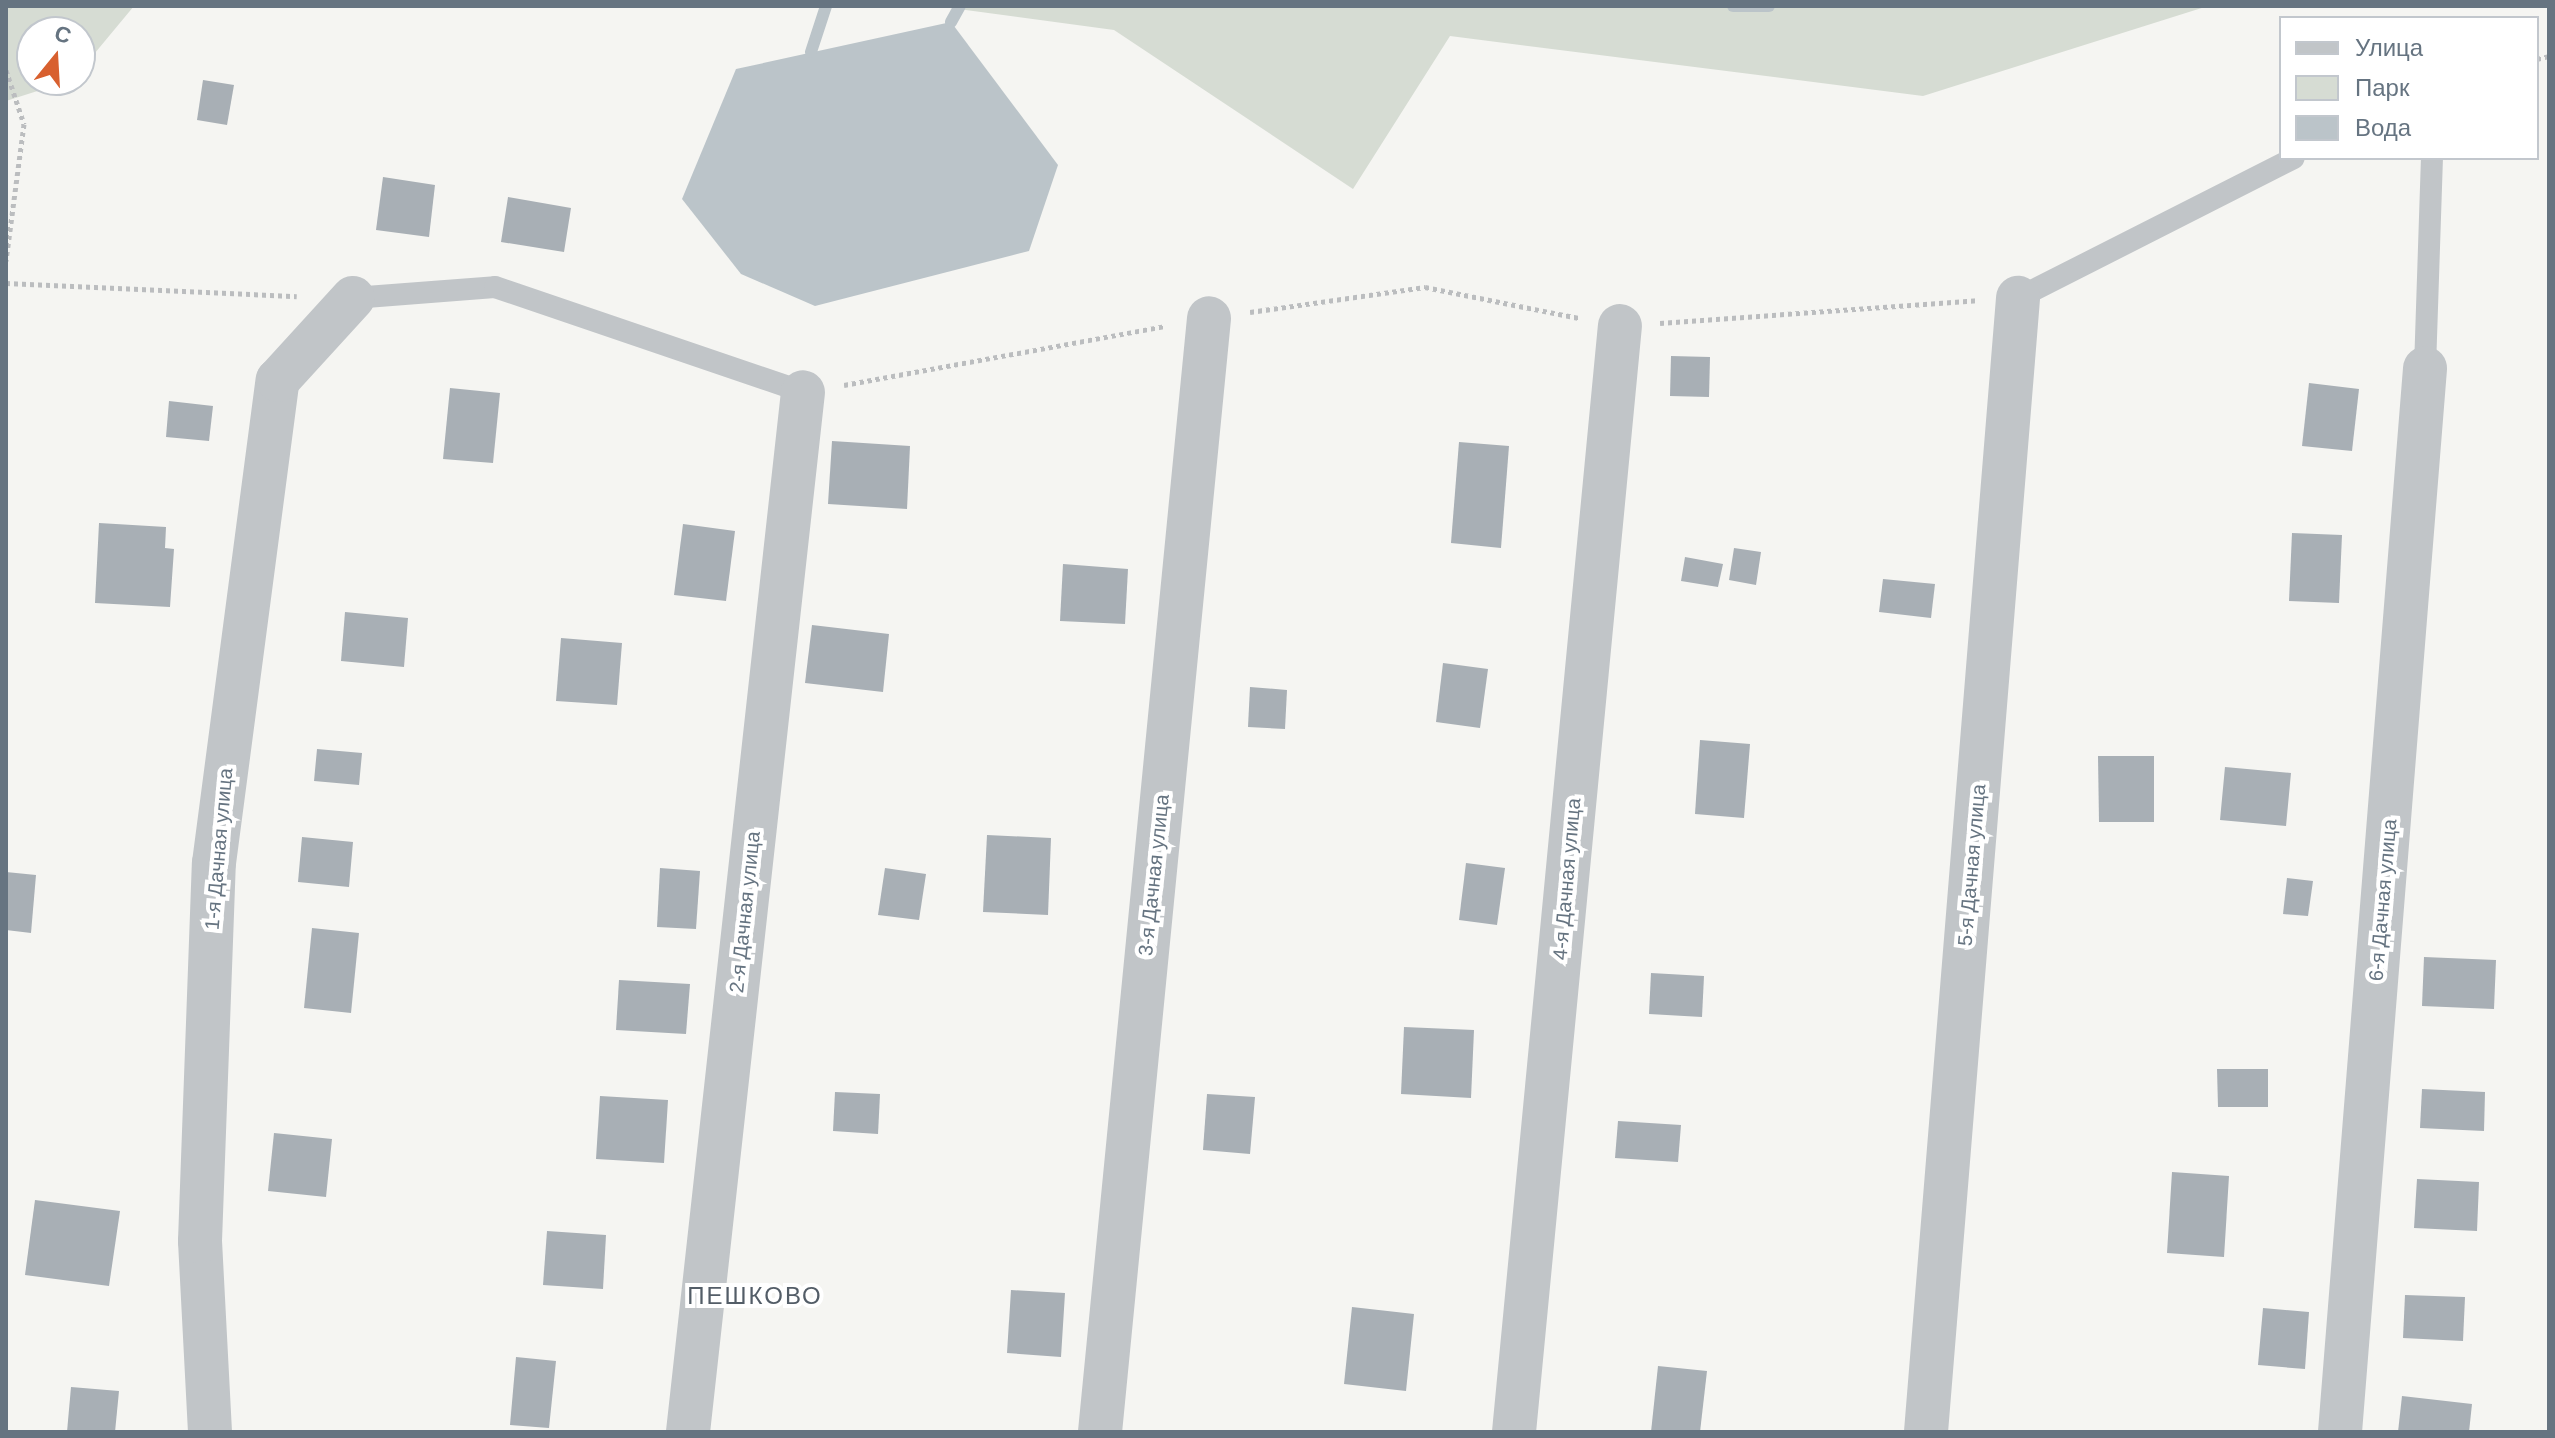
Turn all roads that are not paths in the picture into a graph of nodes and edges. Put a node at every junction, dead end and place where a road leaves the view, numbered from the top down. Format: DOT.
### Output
graph roads {
  1 [pos="2290,160"];
  2 [pos="2432,160"];
  3 [pos="353,298"];
  4 [pos="2018,298"];
  5 [pos="1209,318"];
  6 [pos="1620,326"];
  7 [pos="2425,368"];
  8 [pos="803,392"];
  9 [pos="210,1432"];
  10 [pos="688,1432"];
  11 [pos="1100,1432"];
  12 [pos="1514,1432"];
  13 [pos="1926,1432"];
  14 [pos="2340,1432"];
  1 -- 4 [label="lane"];
  2 -- 7 [label="lane"];
  3 -- 8 [label="lane"];
  3 -- 9 [label="street, 1-я Дачная улица"];
  4 -- 13 [label="street, 5-я Дачная улица"];
  5 -- 11 [label="street, 3-я Дачная улица"];
  6 -- 12 [label="street, 4-я Дачная улица"];
  7 -- 14 [label="street, 6-я Дачная улица"];
  8 -- 10 [label="street, 2-я Дачная улица"];
}
